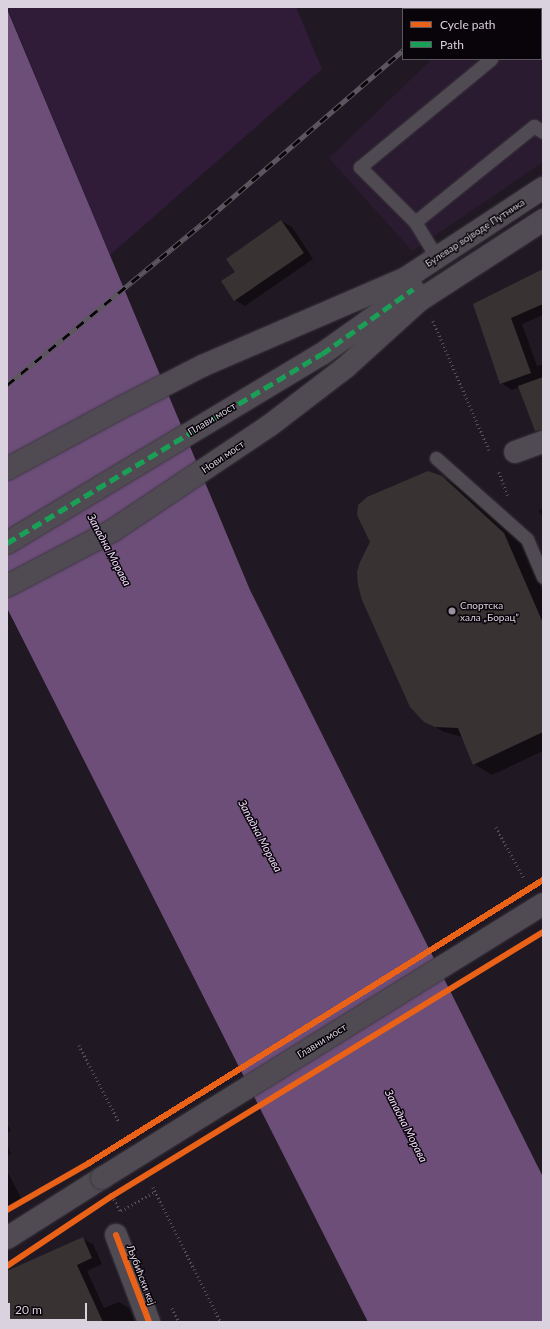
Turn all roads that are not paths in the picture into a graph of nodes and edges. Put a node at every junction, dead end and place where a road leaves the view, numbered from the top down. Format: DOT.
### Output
graph roads {
  1 [pos="490,60"];
  2 [pos="543,132"];
  3 [pos="543,188"];
  4 [pos="543,220"];
  5 [pos="415,222"];
  6 [pos="437,258"];
  7 [pos="413,289"];
  8 [pos="543,442"];
  9 [pos="515,452"];
  10 [pos="436,458"];
  11 [pos="7,469"];
  12 [pos="7,543"];
  13 [pos="543,577"];
  14 [pos="7,586"];
  15 [pos="543,904"];
  16 [pos="116,1235"];
  17 [pos="7,1238"];
  18 [pos="149,1322"];
  1 -- 5 [label="lane"];
  2 -- 5 [label="lane"];
  3 -- 6 [label="main road, Булевар војводе Путника"];
  4 -- 7 [label="main road"];
  5 -- 6 [label="lane"];
  6 -- 7 [label="main road, Булевар војводе Путника"];
  7 -- 11 [label="main road"];
  7 -- 12 [label="main road, Плави мост"];
  7 -- 14 [label="main road, Нови мост"];
  8 -- 9 [label="main road"];
  10 -- 13 [label="lane"];
  15 -- 17 [label="main road, Главни мост, bridge"];
  16 -- 18 [label="main road, Љубићски кеј"];
}
